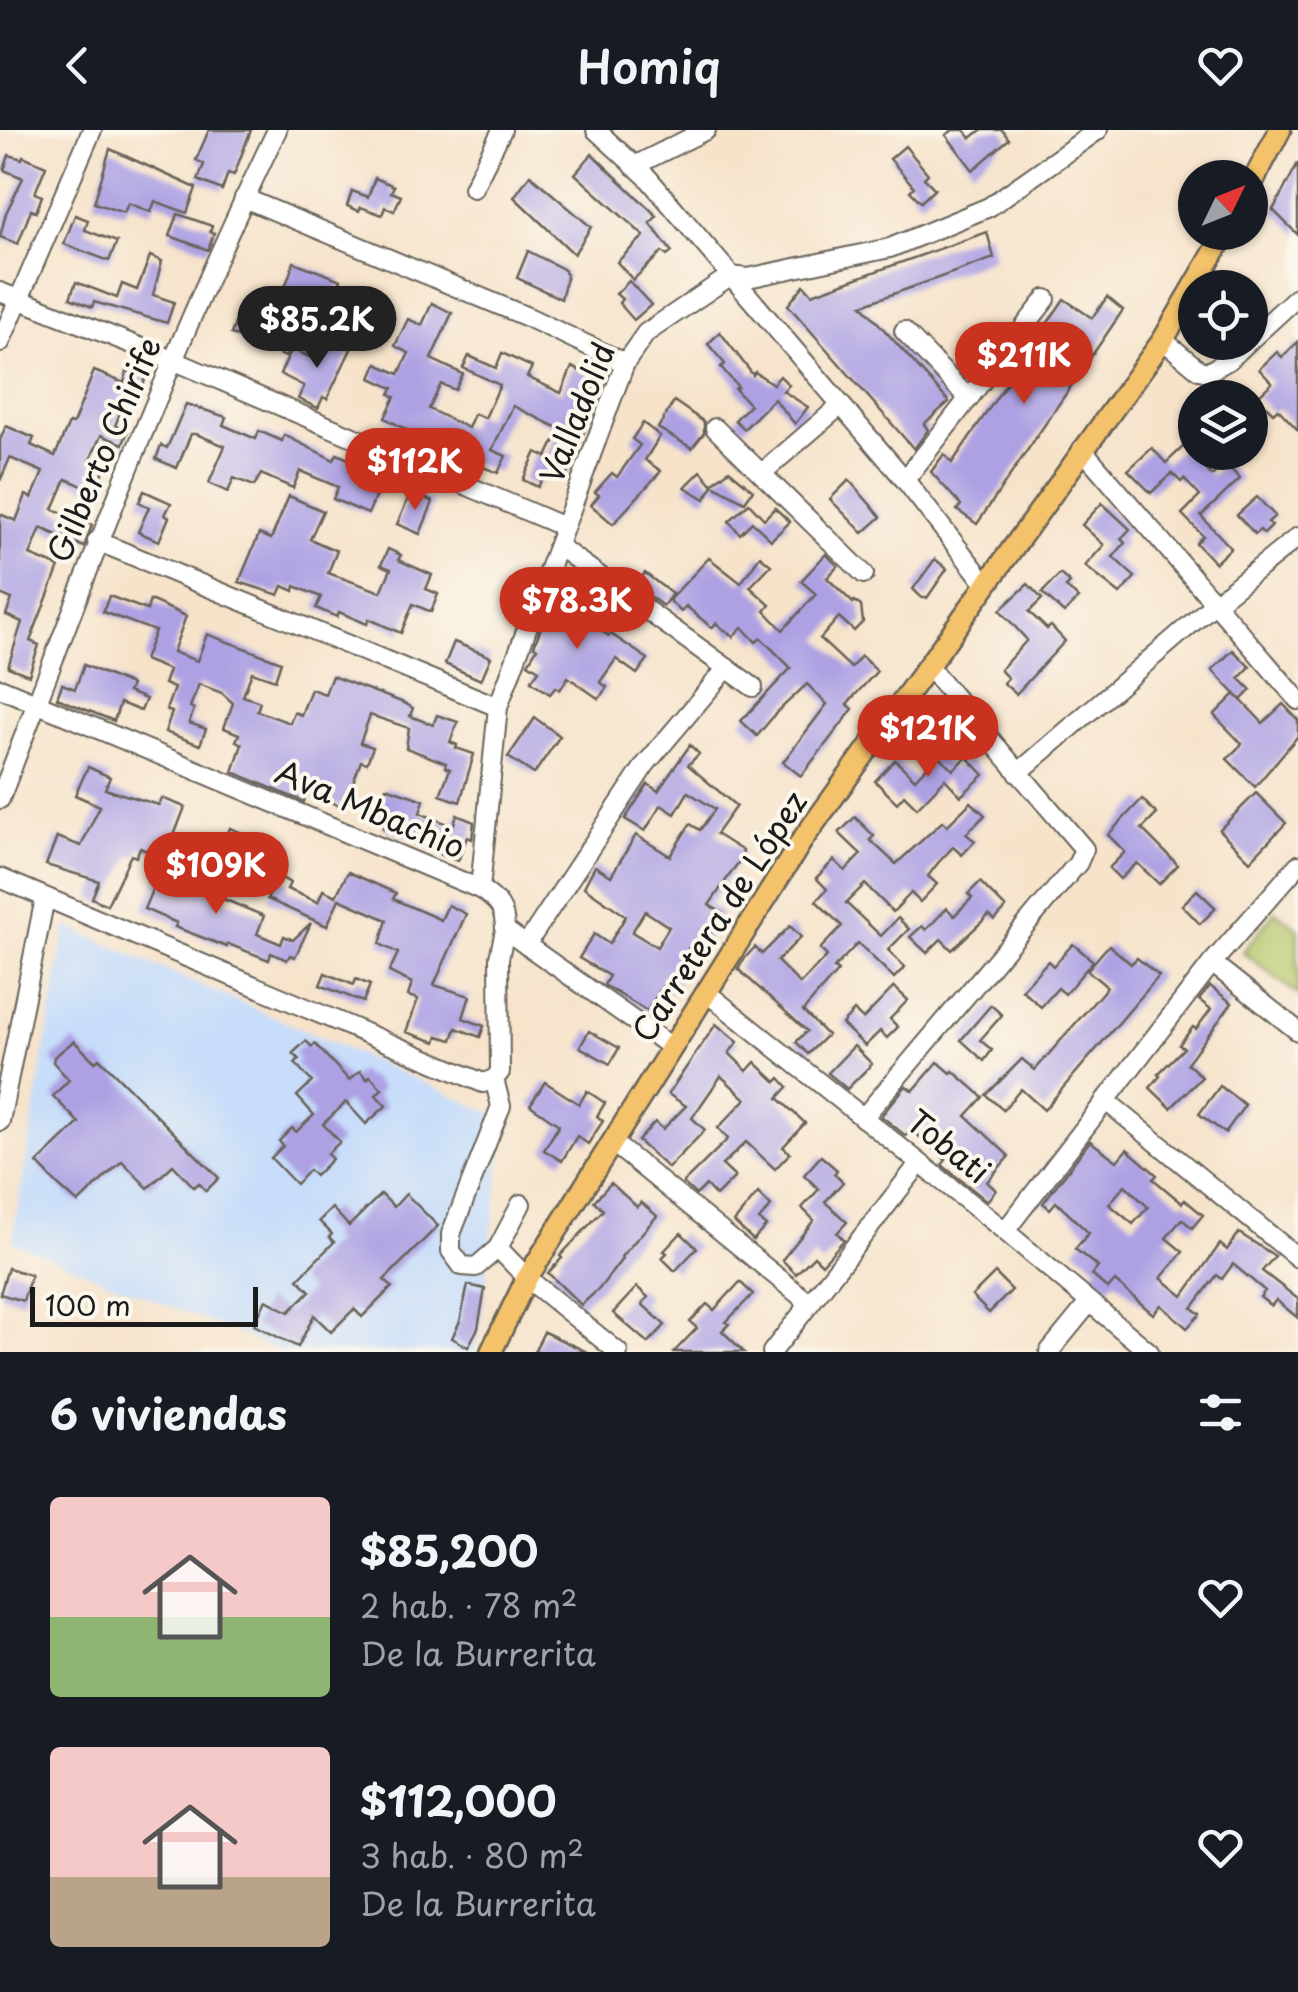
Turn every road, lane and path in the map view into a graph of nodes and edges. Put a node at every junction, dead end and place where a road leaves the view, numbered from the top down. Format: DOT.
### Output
graph roads {
  1 [pos="92,130"];
  2 [pos="277,130"];
  3 [pos="502,130"];
  4 [pos="596,130"];
  5 [pos="706,130"];
  6 [pos="1098,130"];
  7 [pos="1280,130"];
  8 [pos="1074,137"];
  9 [pos="1264,160"];
  10 [pos="634,166"];
  11 [pos="473,188"];
  12 [pos="244,198"];
  13 [pos="1216,250"];
  14 [pos="730,276"];
  15 [pos="0,292"];
  16 [pos="1298,296"];
  17 [pos="18,300"];
  18 [pos="1046,300"];
  19 [pos="1268,324"];
  20 [pos="904,330"];
  21 [pos="1163,340"];
  22 [pos="0,344"];
  23 [pos="1178,352"];
  24 [pos="1187,360"];
  25 [pos="1228,360"];
  26 [pos="175,361"];
  27 [pos="625,363"];
  28 [pos="969,399"];
  29 [pos="842,405"];
  30 [pos="715,428"];
  31 [pos="1082,449"];
  32 [pos="763,472"];
  33 [pos="905,480"];
  34 [pos="564,527"];
  35 [pos="1298,537"];
  36 [pos="97,541"];
  37 [pos="558,546"];
  38 [pos="864,574"];
  39 [pos="986,584"];
  40 [pos="1214,604"];
  41 [pos="926,665"];
  42 [pos="727,668"];
  43 [pos="753,687"];
  44 [pos="0,688"];
  45 [pos="1298,700"];
  46 [pos="37,702"];
  47 [pos="498,707"];
  48 [pos="1018,773"];
  49 [pos="0,799"];
  50 [pos="1298,865"];
  51 [pos="0,878"];
  52 [pos="480,889"];
  53 [pos="45,898"];
  54 [pos="505,930"];
  55 [pos="526,945"];
  56 [pos="1212,963"];
  57 [pos="707,992"];
  58 [pos="1298,1031"];
  59 [pos="671,1047"];
  60 [pos="497,1076"];
  61 [pos="1105,1100"];
  62 [pos="864,1118"];
  63 [pos="0,1121"];
  64 [pos="612,1142"];
  65 [pos="919,1164"];
  66 [pos="521,1204"];
  67 [pos="1005,1231"];
  68 [pos="498,1248"];
  69 [pos="1298,1258"];
  70 [pos="527,1278"];
  71 [pos="1089,1303"];
  72 [pos="809,1304"];
  73 [pos="491,1352"];
  74 [pos="618,1352"];
  75 [pos="772,1352"];
  76 [pos="1049,1352"];
  77 [pos="1149,1352"];
  1 -- 17 [label="street"];
  2 -- 12 [label="street, Gilberto Chirife"];
  3 -- 11 [label="street"];
  4 -- 10 [label="street"];
  5 -- 10 [label="street"];
  6 -- 8 [label="street, Valladolid"];
  7 -- 9 [label="main road"];
  8 -- 14 [label="street, Valladolid"];
  10 -- 14 [label="street"];
  12 -- 26 [label="street, Gilberto Chirife"];
  12 -- 27 [label="street"];
  13 -- 21 [label="main road, Carretera de López"];
  14 -- 27 [label="street, Valladolid"];
  14 -- 29 [label="street"];
  15 -- 17 [label="street"];
  16 -- 19 [label="street"];
  17 -- 22 [label="street"];
  17 -- 26 [label="street"];
  18 -- 28 [label="street"];
  20 -- 28 [label="street"];
  21 -- 23 [label="street"];
  21 -- 31 [label="main road, Carretera de López"];
  24 -- 25 [label="street"];
  26 -- 34 [label="street"];
  26 -- 36 [label="street, Gilberto Chirife"];
  27 -- 34 [label="street, Valladolid"];
  28 -- 33 [label="street"];
  29 -- 32 [label="street"];
  29 -- 33 [label="street"];
  30 -- 32 [label="street"];
  31 -- 39 [label="main road, Carretera de López"];
  31 -- 40 [label="street"];
  32 -- 38 [label="street"];
  33 -- 39 [label="street"];
  34 -- 37 [label="street, Valladolid"];
  35 -- 40 [label="street"];
  36 -- 46 [label="street, Gilberto Chirife"];
  36 -- 47 [label="street"];
  37 -- 42 [label="street"];
  37 -- 47 [label="street, Valladolid"];
  39 -- 41 [label="main road, Carretera de López"];
  40 -- 45 [label="street"];
  40 -- 48 [label="street"];
  41 -- 48 [label="street"];
  41 -- 57 [label="main road, Carretera de López"];
  42 -- 43 [label="street"];
  42 -- 55 [label="street"];
  44 -- 46 [label="street, Ava Mbachio"];
  46 -- 49 [label="street, Gilberto Chirife"];
  46 -- 52 [label="street, Ava Mbachio"];
  47 -- 52 [label="street, Valladolid"];
  48 -- 62 [label="street"];
  50 -- 56 [label="street"];
  51 -- 53 [label="street"];
  52 -- 54 [label="street, Ava Mbachio"];
  53 -- 60 [label="street"];
  53 -- 63 [label="street"];
  54 -- 55 [label="street, Ava Mbachio"];
  54 -- 60 [label="street"];
  55 -- 59 [label="street, Ava Mbachio"];
  56 -- 58 [label="street"];
  56 -- 61 [label="street"];
  57 -- 59 [label="main road, Carretera de López"];
  57 -- 62 [label="street, Tobati"];
  59 -- 64 [label="main road, Carretera de López"];
  60 -- 68 [label="street"];
  61 -- 67 [label="street"];
  61 -- 69 [label="street"];
  62 -- 65 [label="street, Tobati"];
  64 -- 70 [label="main road, Carretera de López"];
  64 -- 72 [label="street"];
  65 -- 67 [label="street, Tobati"];
  65 -- 72 [label="street"];
  66 -- 68 [label="street"];
  67 -- 71 [label="street, Tobati"];
  68 -- 70 [label="street"];
  70 -- 73 [label="main road, Carretera de López"];
  70 -- 74 [label="street"];
  71 -- 76 [label="street"];
  71 -- 77 [label="street, Tobati"];
  72 -- 75 [label="street"];
}
